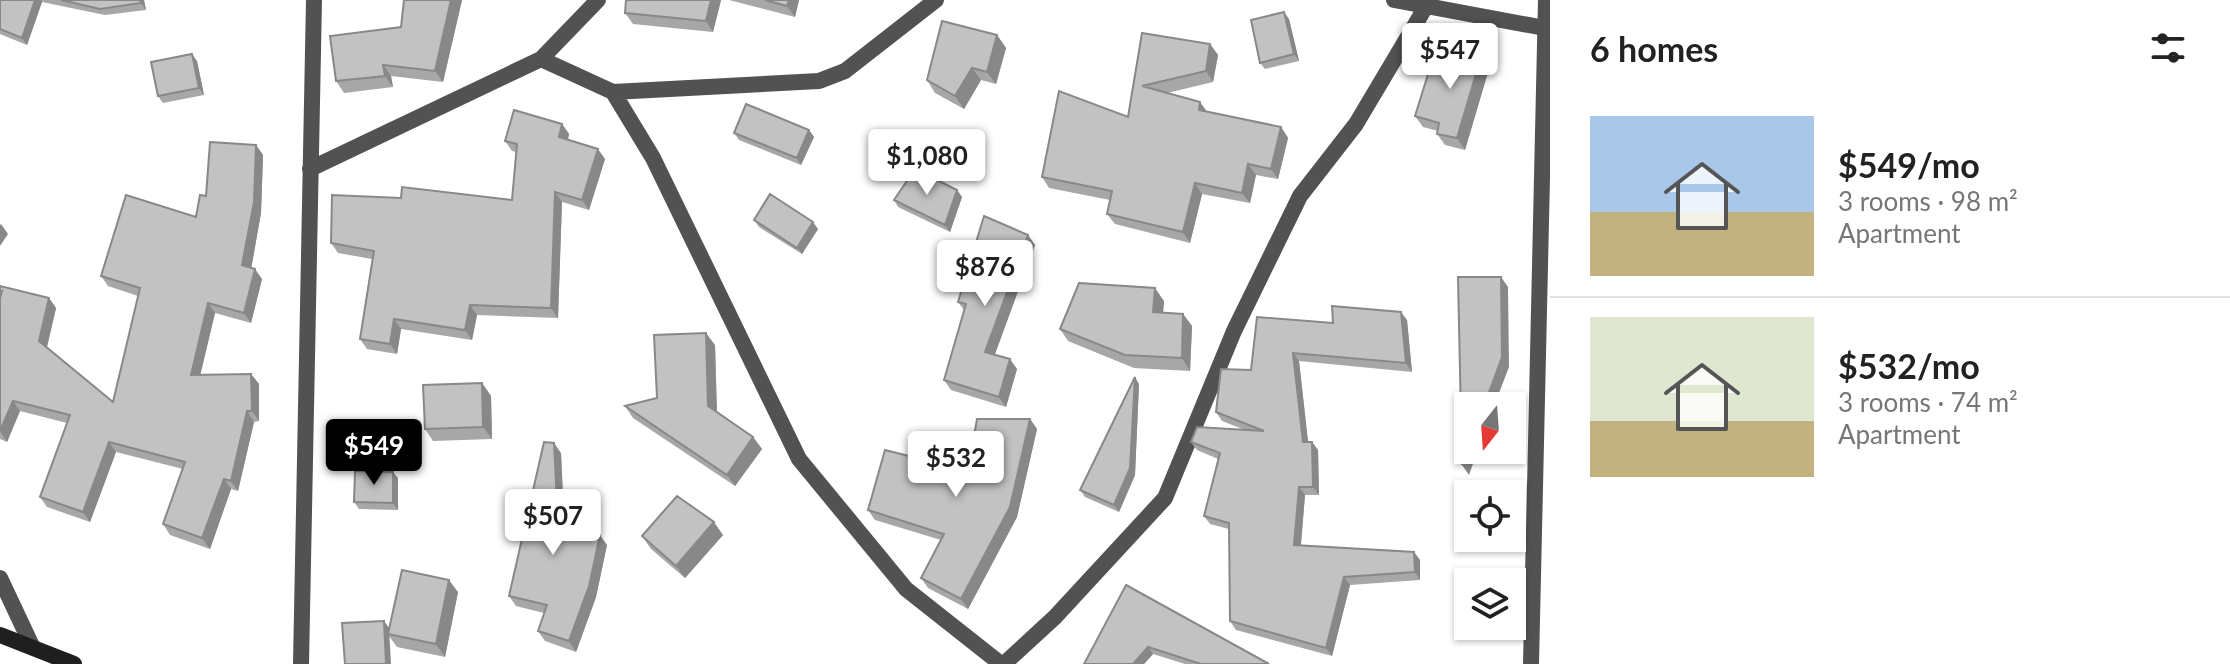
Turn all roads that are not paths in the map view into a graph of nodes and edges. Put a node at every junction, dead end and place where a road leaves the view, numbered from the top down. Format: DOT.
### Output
graph roads {
  1 [pos="314,0"];
  2 [pos="598,0"];
  3 [pos="936,0"];
  4 [pos="1394,0"];
  5 [pos="1546,0"];
  6 [pos="1425,8"];
  7 [pos="1548,29"];
  8 [pos="541,59"];
  9 [pos="613,92"];
  10 [pos="310,169"];
  11 [pos="0,578"];
  12 [pos="0,635"];
  13 [pos="32,646"];
  14 [pos="74,664"];
  15 [pos="301,664"];
  16 [pos="1002,664"];
  17 [pos="1531,664"];
  1 -- 10 [label="street"];
  2 -- 8 [label="street"];
  3 -- 9 [label="street"];
  4 -- 6 [label="street"];
  5 -- 7 [label="street"];
  6 -- 7 [label="street"];
  6 -- 16 [label="street"];
  7 -- 17 [label="street"];
  8 -- 9 [label="street"];
  8 -- 10 [label="street"];
  9 -- 16 [label="street"];
  10 -- 15 [label="street"];
  11 -- 13 [label="street"];
  12 -- 13 [label="street"];
  13 -- 14 [label="street"];
}
